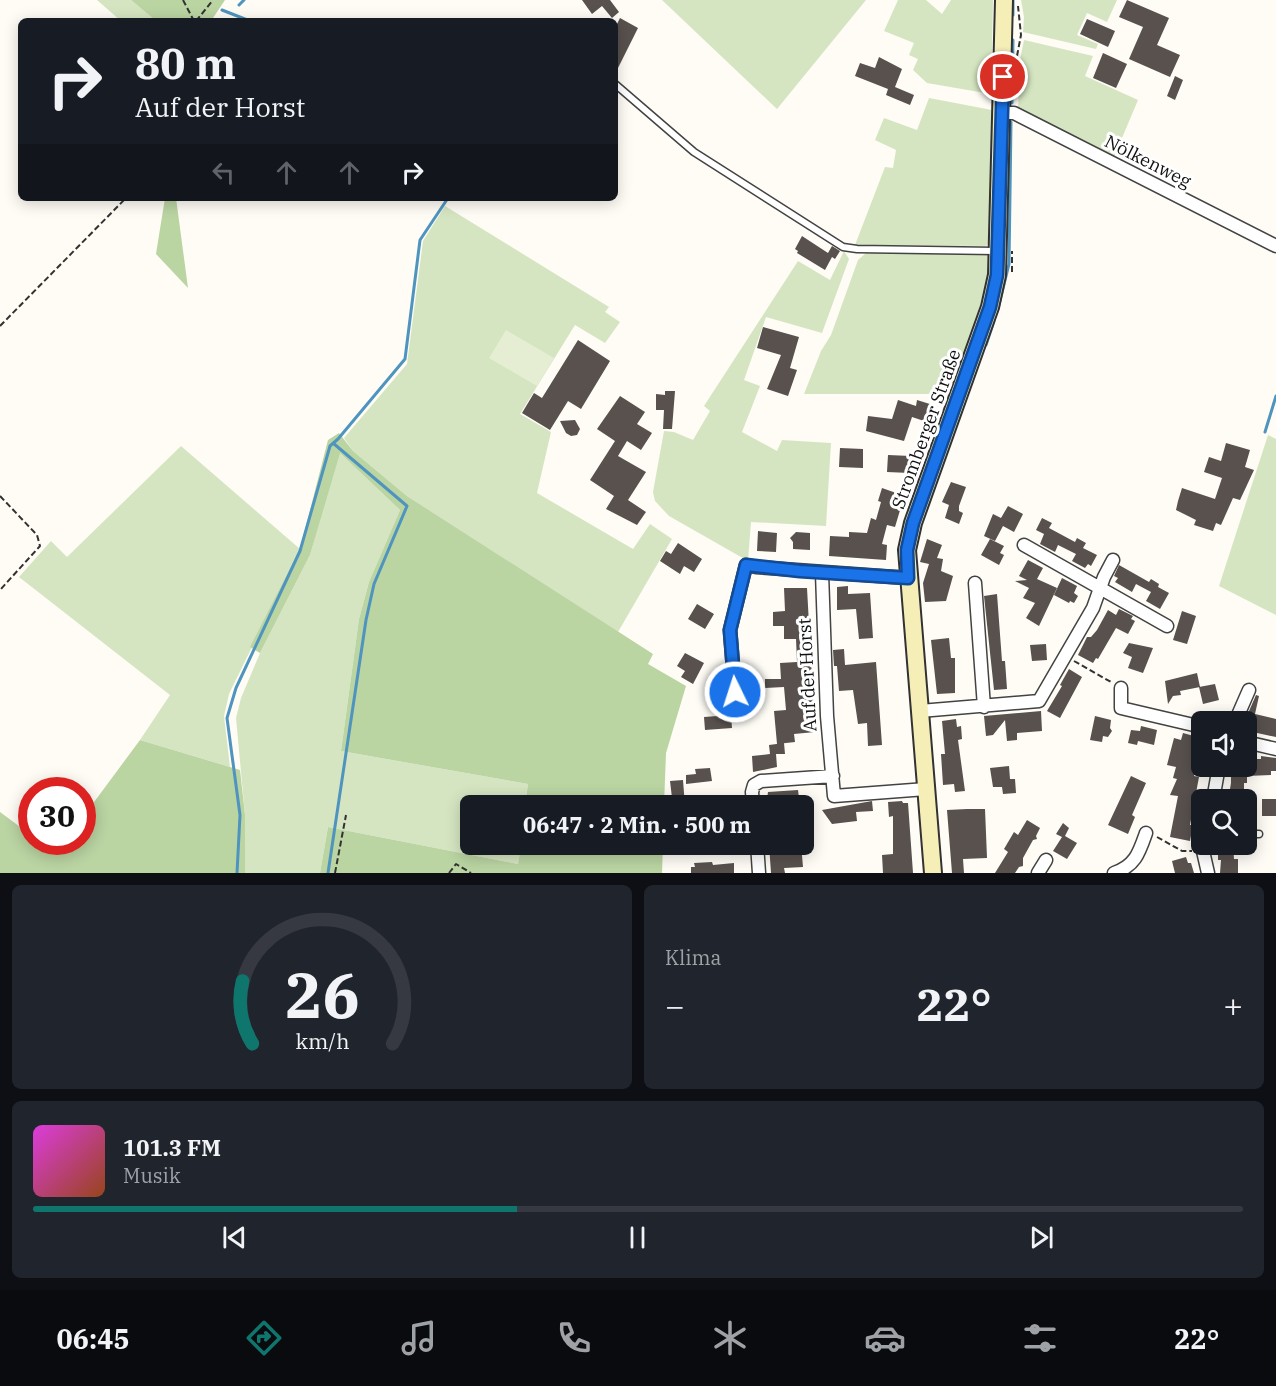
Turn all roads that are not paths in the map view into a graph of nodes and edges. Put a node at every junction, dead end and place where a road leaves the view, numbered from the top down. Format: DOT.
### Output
graph roads {
  1 [pos="1004,0"];
  2 [pos="618,87"];
  3 [pos="1002,113"];
  4 [pos="1276,246"];
  5 [pos="999,251"];
  6 [pos="1024,545"];
  7 [pos="1113,560"];
  8 [pos="822,573"];
  9 [pos="908,578"];
  10 [pos="975,583"];
  11 [pos="1101,588"];
  12 [pos="1167,626"];
  13 [pos="1121,688"];
  14 [pos="1249,690"];
  15 [pos="735,692"];
  16 [pos="984,708"];
  17 [pos="920,711"];
  18 [pos="1240,711"];
  19 [pos="1191,724"];
  20 [pos="1257,745"];
  21 [pos="1276,749"];
  22 [pos="832,776"];
  23 [pos="926,789"];
  24 [pos="752,795"];
  25 [pos="1146,834"];
  26 [pos="758,855"];
  27 [pos="1205,855"];
  28 [pos="1046,860"];
  29 [pos="759,873"];
  30 [pos="933,873"];
  31 [pos="1038,873"];
  32 [pos="1114,873"];
  33 [pos="1208,873"];
  1 -- 3 [label="main road, Stromberger Straße"];
  2 -- 5 [label="lane"];
  3 -- 4 [label="street, Nölkenweg"];
  3 -- 5 [label="main road, Stromberger Straße"];
  5 -- 9 [label="main road, Stromberger Straße"];
  6 -- 11 [label="street"];
  7 -- 11 [label="street"];
  8 -- 9 [label="street"];
  8 -- 15 [label="street"];
  8 -- 22 [label="street, Auf der Horst"];
  9 -- 17 [label="main road, Stromberger Straße"];
  10 -- 16 [label="street"];
  11 -- 12 [label="street"];
  11 -- 16 [label="street"];
  13 -- 19 [label="street"];
  14 -- 18 [label="street"];
  16 -- 17 [label="street"];
  17 -- 23 [label="main road, Stromberger Straße"];
  20 -- 21 [label="street"];
  22 -- 23 [label="street, Auf der Horst"];
  22 -- 24 [label="street"];
  23 -- 30 [label="main road, Stromberger Straße"];
  25 -- 32 [label="street"];
  26 -- 29 [label="street"];
  27 -- 33 [label="street"];
  28 -- 31 [label="street"];
}
